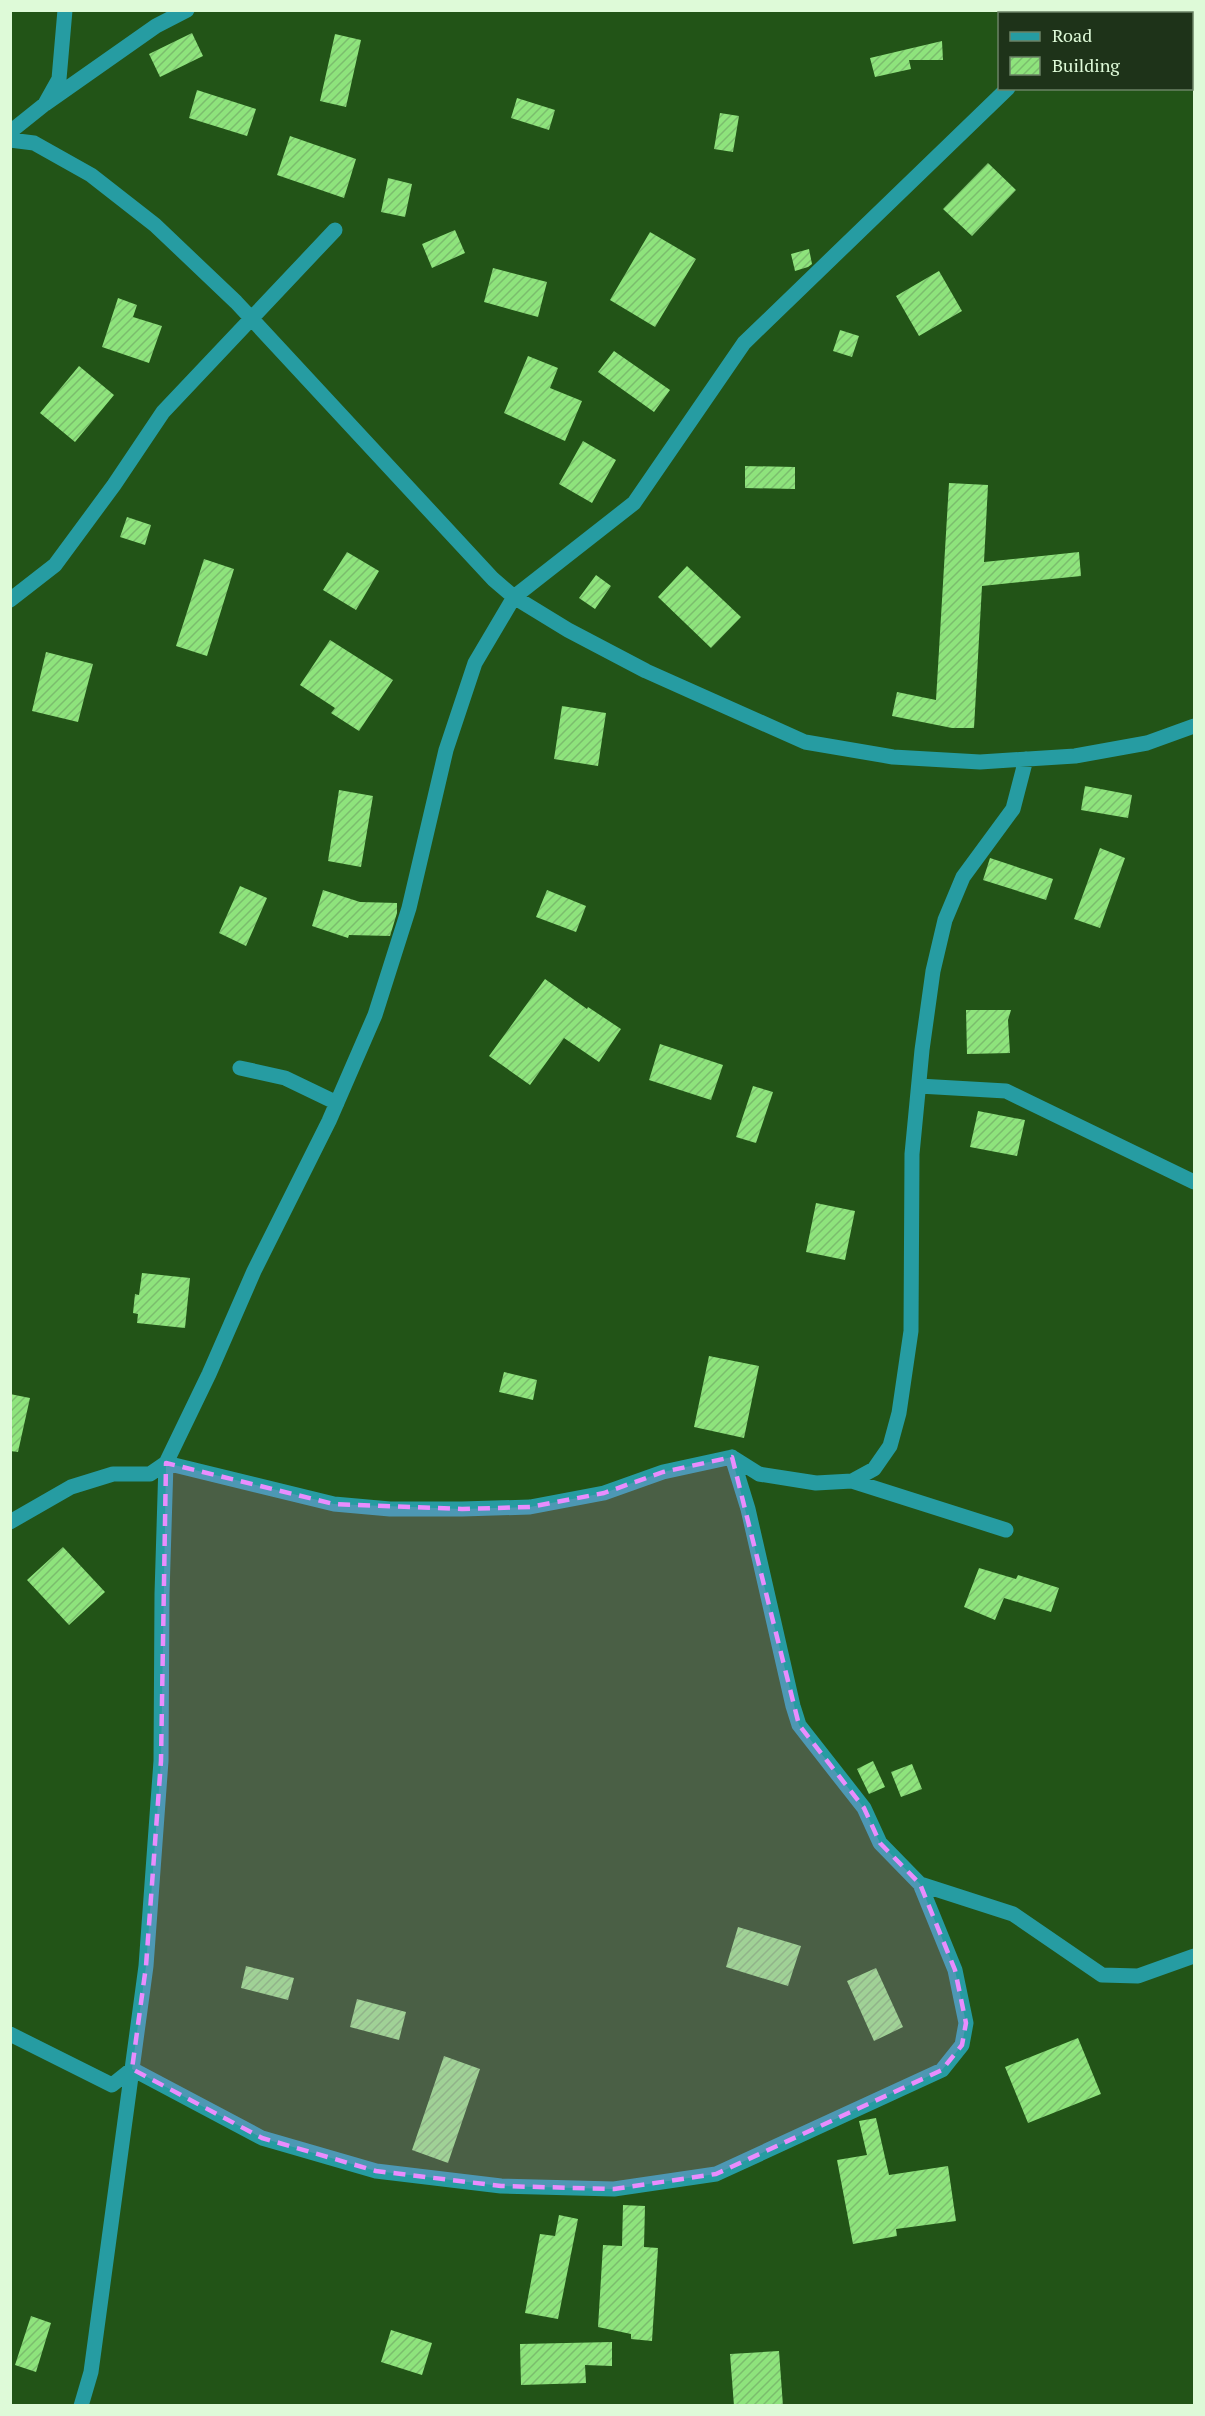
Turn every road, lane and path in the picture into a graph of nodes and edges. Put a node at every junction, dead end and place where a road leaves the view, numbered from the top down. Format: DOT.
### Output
graph roads {
  1 [pos="65,10"];
  2 [pos="187,10"];
  3 [pos="1006,90"];
  4 [pos="45,104"];
  5 [pos="10,132"];
  6 [pos="10,140"];
  7 [pos="335,230"];
  8 [pos="251,320"];
  9 [pos="514,597"];
  10 [pos="10,600"];
  11 [pos="1194,726"];
  12 [pos="1026,759"];
  13 [pos="240,1068"];
  14 [pos="919,1086"];
  15 [pos="337,1103"];
  16 [pos="1194,1182"];
  17 [pos="732,1457"];
  18 [pos="166,1463"];
  19 [pos="852,1481"];
  20 [pos="10,1522"];
  21 [pos="1006,1530"];
  22 [pos="920,1884"];
  23 [pos="1194,1956"];
  24 [pos="10,2034"];
  25 [pos="132,2069"];
  26 [pos="81,2406"];
  1 -- 4 [label="street"];
  2 -- 4 [label="street"];
  3 -- 9 [label="street"];
  4 -- 5 [label="street"];
  6 -- 8 [label="street"];
  7 -- 8 [label="street"];
  8 -- 9 [label="street"];
  8 -- 10 [label="street"];
  9 -- 12 [label="street"];
  9 -- 15 [label="street"];
  11 -- 12 [label="street"];
  12 -- 14 [label="street"];
  13 -- 15 [label="street"];
  14 -- 16 [label="street"];
  14 -- 19 [label="street"];
  15 -- 18 [label="street"];
  17 -- 18 [label="street"];
  17 -- 19 [label="street"];
  17 -- 22 [label="street"];
  18 -- 20 [label="street"];
  18 -- 25 [label="street"];
  19 -- 21 [label="street"];
  22 -- 23 [label="street"];
  22 -- 25 [label="street"];
  24 -- 25 [label="street"];
  25 -- 26 [label="street"];
}
